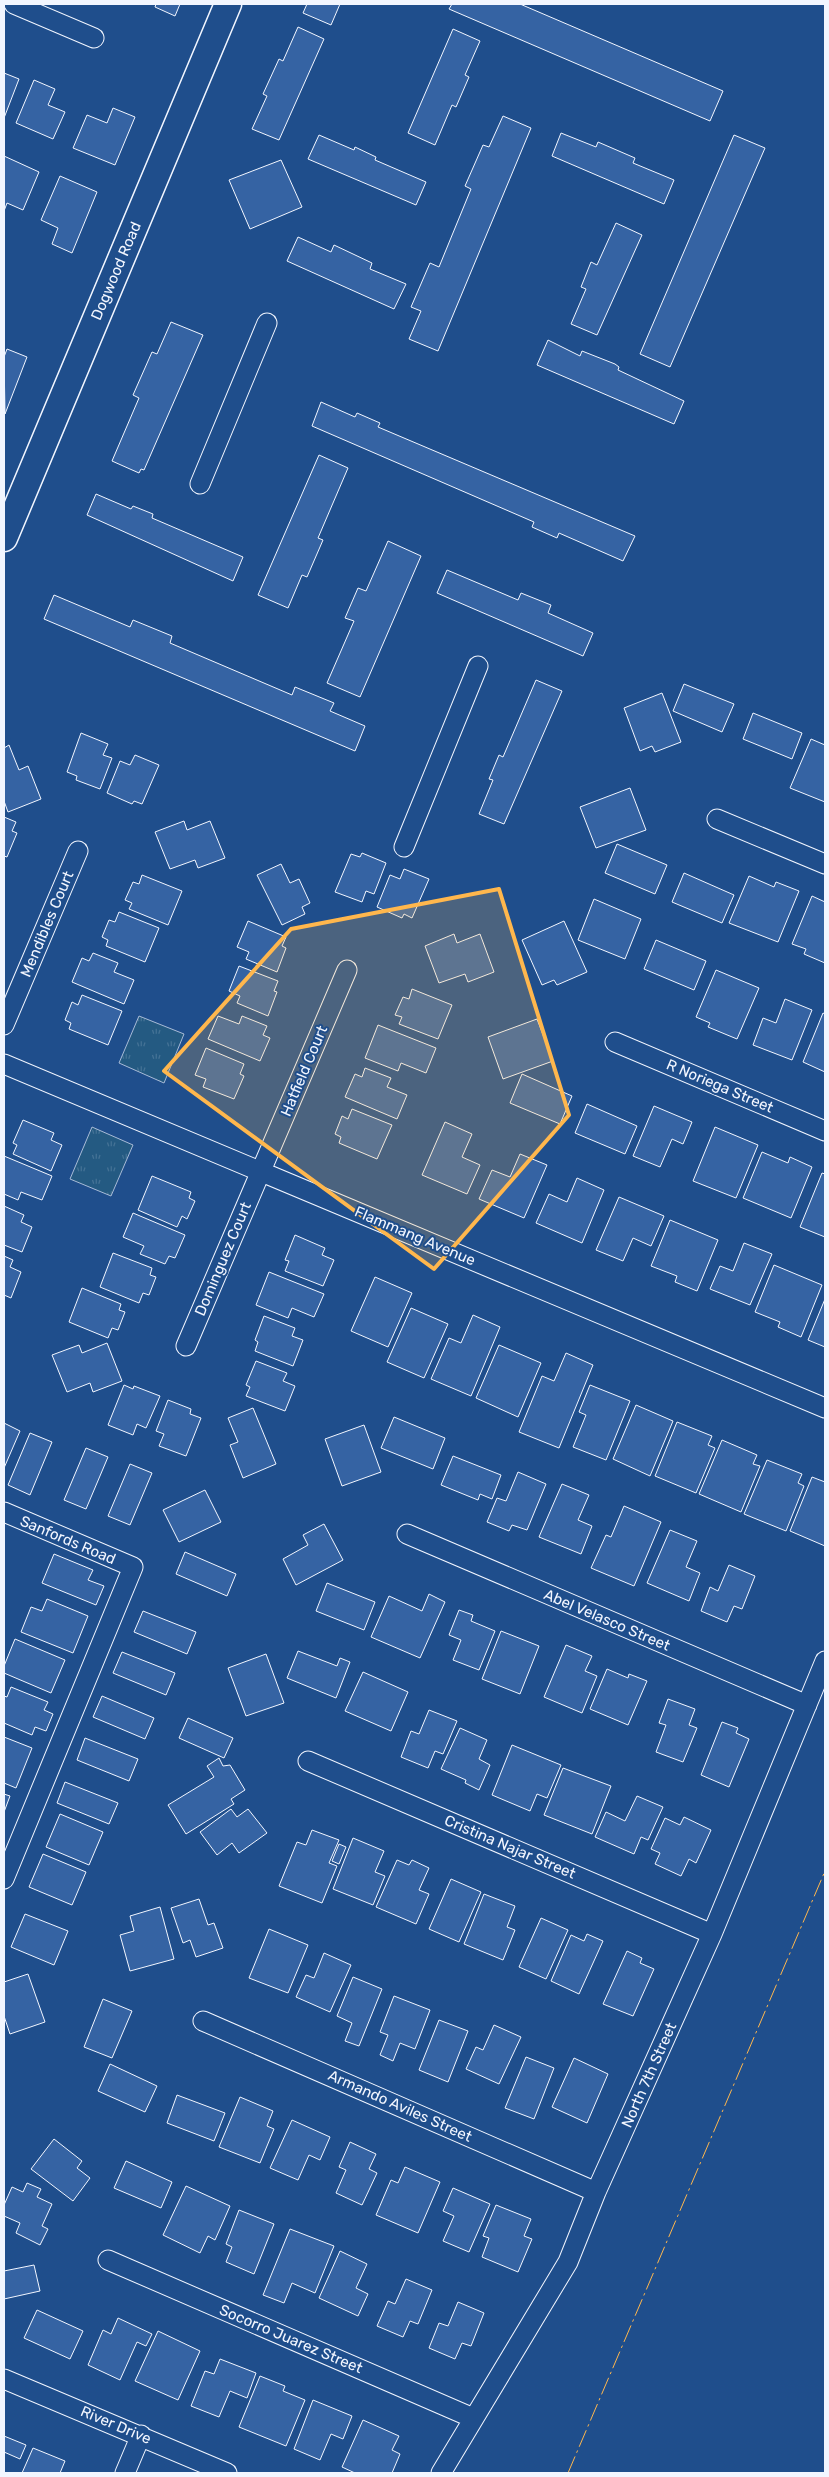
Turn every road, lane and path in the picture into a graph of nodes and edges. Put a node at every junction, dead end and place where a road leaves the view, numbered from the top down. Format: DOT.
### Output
graph roads {
  1 [pos="14,4"];
  2 [pos="228,4"];
  3 [pos="94,38"];
  4 [pos="267,323"];
  5 [pos="200,484"];
  6 [pos="4,538"];
  7 [pos="478,666"];
  8 [pos="717,819"];
  9 [pos="404,847"];
  10 [pos="78,851"];
  11 [pos="825,864"];
  12 [pos="347,970"];
  13 [pos="4,1024"];
  14 [pos="615,1042"];
  15 [pos="4,1064"];
  16 [pos="825,1131"];
  17 [pos="261,1171"];
  18 [pos="186,1346"];
  19 [pos="825,1408"];
  20 [pos="4,1512"];
  21 [pos="407,1534"];
  22 [pos="825,1661"];
  23 [pos="807,1705"];
  24 [pos="308,1761"];
  25 [pos="4,1879"];
  26 [pos="712,1934"];
  27 [pos="203,2020"];
  28 [pos="596,2192"];
  29 [pos="108,2260"];
  30 [pos="4,2378"];
  31 [pos="474,2418"];
  32 [pos="141,2435"];
  33 [pos="124,2473"];
  34 [pos="227,2473"];
  35 [pos="441,2473"];
  1 -- 3 [label="street"];
  2 -- 6 [label="street, Dogwood Road"];
  4 -- 5 [label="street"];
  7 -- 9 [label="street"];
  8 -- 11 [label="street"];
  10 -- 13 [label="street, Mendibles Court"];
  12 -- 17 [label="street, Hatfield Court"];
  14 -- 16 [label="street, R Noriega Street"];
  15 -- 17 [label="street, Flammang Avenue"];
  17 -- 18 [label="street, Dominguez Court"];
  17 -- 19 [label="street, Flammang Avenue"];
  20 -- 25 [label="street, Sanfords Road"];
  21 -- 23 [label="street, Abel Velasco Street"];
  22 -- 23 [label="street, North 7th Street"];
  23 -- 26 [label="street, North 7th Street"];
  24 -- 26 [label="street, Cristina Najar Street"];
  26 -- 28 [label="street, North 7th Street"];
  27 -- 28 [label="street, Armando Aviles Street"];
  28 -- 31 [label="street, North 7th Street"];
  29 -- 31 [label="street, Socorro Juarez Street"];
  30 -- 32 [label="street, River Drive"];
  31 -- 35 [label="street, North 7th Street"];
  32 -- 33 [label="street"];
  32 -- 34 [label="street, River Drive"];
}
